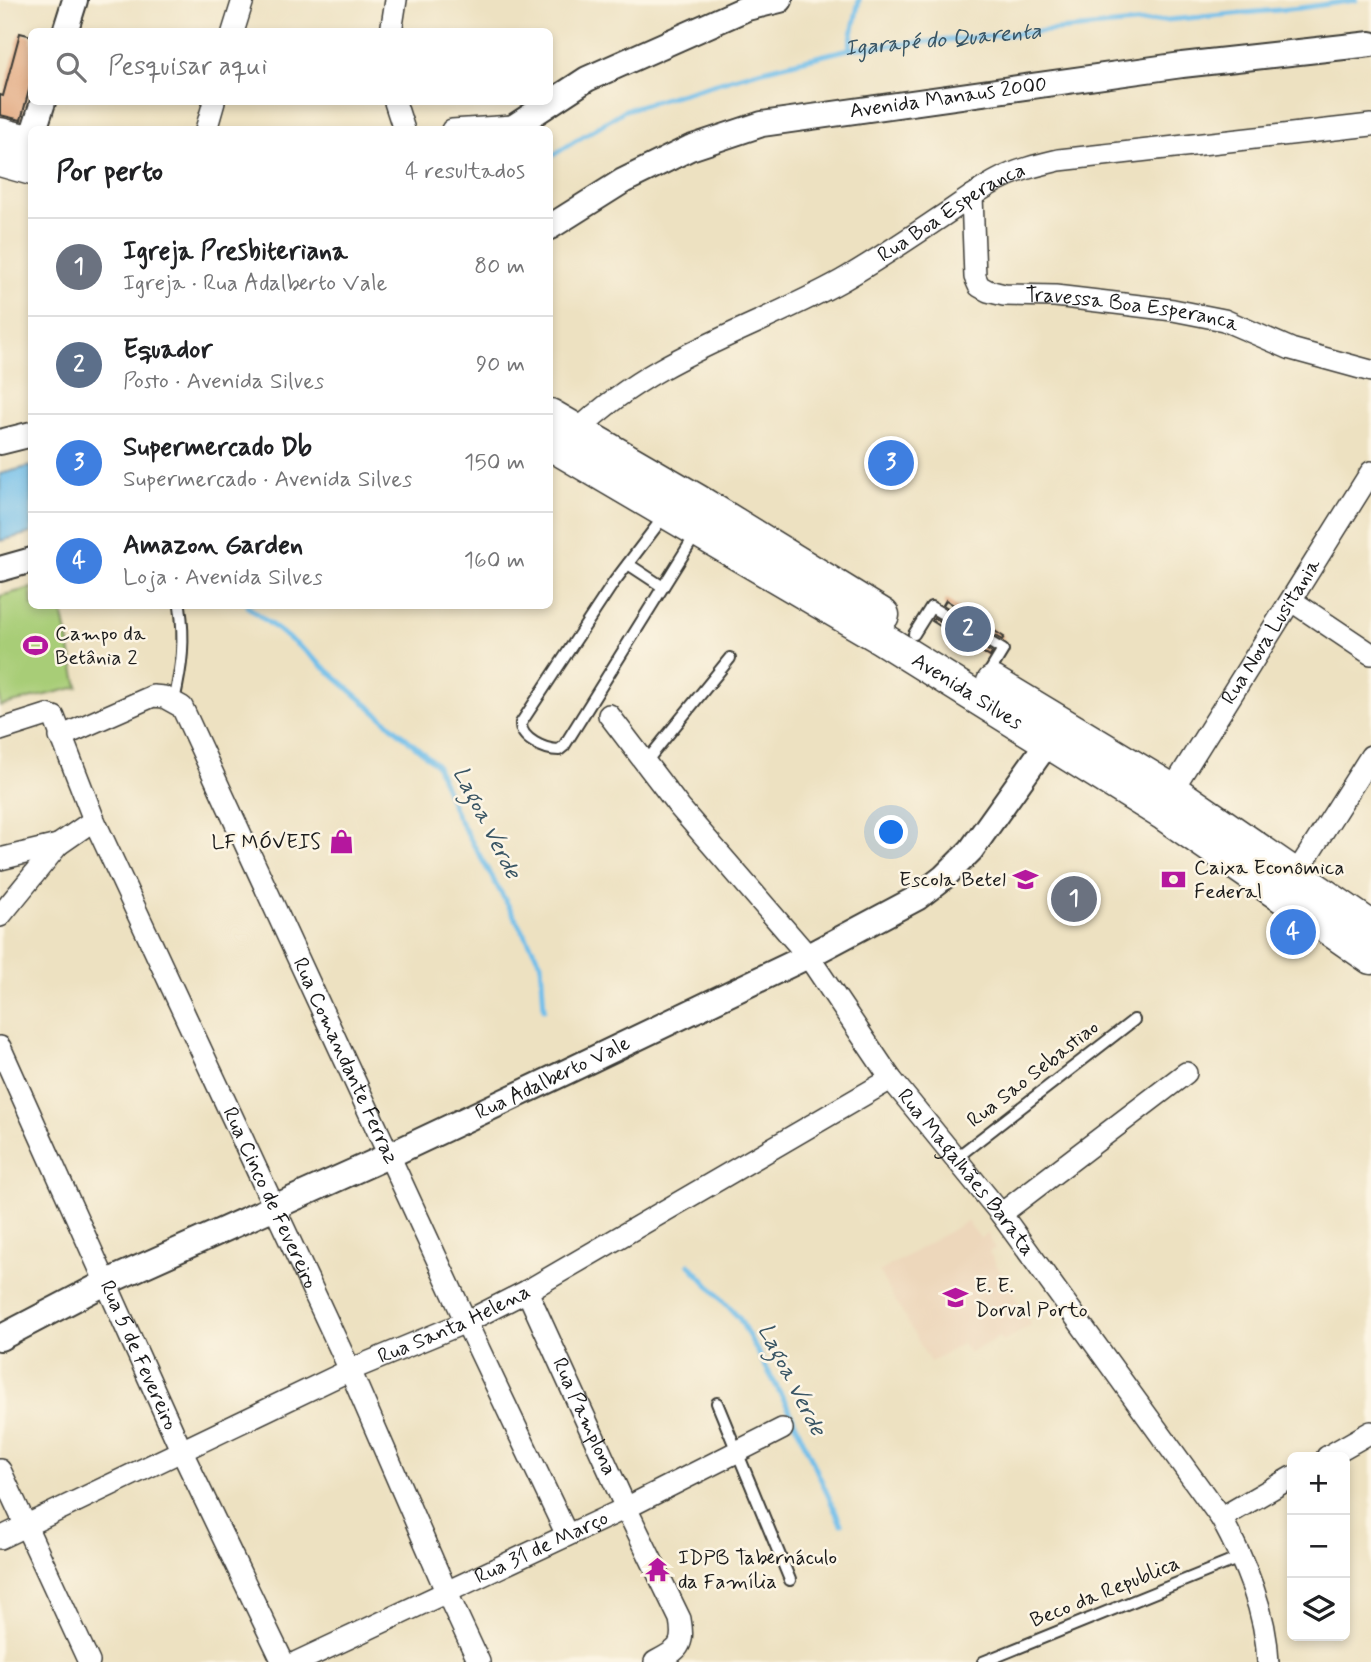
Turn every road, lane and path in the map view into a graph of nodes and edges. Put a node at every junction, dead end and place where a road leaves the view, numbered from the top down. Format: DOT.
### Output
graph roads {
  1 [pos="75,0"];
  2 [pos="243,0"];
  3 [pos="396,0"];
  4 [pos="780,0"];
  5 [pos="66,28"];
  6 [pos="234,28"];
  7 [pos="392,28"];
  8 [pos="1371,44"];
  9 [pos="553,101"];
  10 [pos="42,105"];
  11 [pos="213,105"];
  12 [pos="396,105"];
  13 [pos="547,105"];
  14 [pos="1371,125"];
  15 [pos="32,126"];
  16 [pos="207,126"];
  17 [pos="403,126"];
  18 [pos="514,126"];
  19 [pos="972,196"];
  20 [pos="553,225"];
  21 [pos="1371,371"];
  22 [pos="553,417"];
  23 [pos="578,430"];
  24 [pos="28,435"];
  25 [pos="0,442"];
  26 [pos="553,446"];
  27 [pos="1371,472"];
  28 [pos="666,513"];
  29 [pos="698,531"];
  30 [pos="28,561"];
  31 [pos="628,564"];
  32 [pos="0,569"];
  33 [pos="663,587"];
  34 [pos="1292,601"];
  35 [pos="180,609"];
  36 [pos="1371,654"];
  37 [pos="730,658"];
  38 [pos="174,701"];
  39 [pos="609,715"];
  40 [pos="0,730"];
  41 [pos="61,737"];
  42 [pos="1048,742"];
  43 [pos="1371,756"];
  44 [pos="645,763"];
  45 [pos="1172,790"];
  46 [pos="94,820"];
  47 [pos="58,845"];
  48 [pos="0,859"];
  49 [pos="1296,874"];
  50 [pos="0,916"];
  51 [pos="1371,927"];
  52 [pos="808,956"];
  53 [pos="1371,958"];
  54 [pos="1134,1020"];
  55 [pos="0,1047"];
  56 [pos="1186,1073"];
  57 [pos="891,1079"];
  58 [pos="388,1156"];
  59 [pos="956,1158"];
  60 [pos="273,1208"];
  61 [pos="1002,1213"];
  62 [pos="105,1283"];
  63 [pos="527,1291"];
  64 [pos="466,1322"];
  65 [pos="0,1338"];
  66 [pos="350,1370"];
  67 [pos="717,1403"];
  68 [pos="782,1429"];
  69 [pos="1371,1432"];
  70 [pos="182,1452"];
  71 [pos="736,1452"];
  72 [pos="1336,1452"];
  73 [pos="0,1470"];
  74 [pos="1287,1480"];
  75 [pos="626,1508"];
  76 [pos="1221,1518"];
  77 [pos="25,1526"];
  78 [pos="567,1535"];
  79 [pos="0,1538"];
  80 [pos="1242,1557"];
  81 [pos="790,1580"];
  82 [pos="446,1591"];
  83 [pos="89,1662"];
  84 [pos="283,1662"];
  85 [pos="297,1662"];
  86 [pos="479,1662"];
  87 [pos="655,1662"];
  88 [pos="983,1662"];
  89 [pos="1268,1662"];
  1 -- 5 [label="street"];
  2 -- 6 [label="street"];
  3 -- 7 [label="street"];
  4 -- 9 [label="street"];
  8 -- 20 [label="street, Avenida Manaus 2000"];
  10 -- 15 [label="street"];
  11 -- 16 [label="street"];
  12 -- 17 [label="street"];
  13 -- 18 [label="street"];
  14 -- 19 [label="street, Rua Boa Esperanca"];
  19 -- 21 [label="street, Travessa Boa Esperanca"];
  19 -- 23 [label="street, Rua Boa Esperanca"];
  22 -- 23 [label="main road, Avenida Silves"];
  23 -- 45 [label="main road, Avenida Silves"];
  24 -- 25 [label="street"];
  26 -- 28 [label="main road, Avenida Silves"];
  27 -- 34 [label="street, Rua Nova Lusitania"];
  28 -- 29 [label="main road, Avenida Silves"];
  28 -- 31 [label="lane"];
  29 -- 33 [label="lane"];
  29 -- 42 [label="main road, Avenida Silves"];
  30 -- 32 [label="street"];
  31 -- 33 [label="lane"];
  31 -- 33 [label="lane"];
  34 -- 36 [label="street"];
  34 -- 45 [label="street, Rua Nova Lusitania"];
  35 -- 38 [label="lane"];
  37 -- 44 [label="lane"];
  38 -- 41 [label="street"];
  38 -- 58 [label="street, Rua Comandante Ferraz"];
  39 -- 44 [label="street, Rua Magalhães Barata"];
  40 -- 41 [label="street"];
  41 -- 46 [label="street, Rua Cinco de Fevereiro"];
  42 -- 52 [label="street, Rua Adalberto Vale"];
  42 -- 53 [label="main road, Avenida Silves"];
  43 -- 49 [label="street"];
  44 -- 52 [label="street, Rua Magalhães Barata"];
  45 -- 49 [label="main road, Avenida Silves"];
  46 -- 47 [label="street"];
  46 -- 60 [label="street, Rua Cinco de Fevereiro"];
  47 -- 48 [label="street"];
  47 -- 50 [label="street"];
  49 -- 51 [label="main road, Avenida Silves"];
  52 -- 57 [label="street, Rua Magalhães Barata"];
  52 -- 58 [label="street, Rua Adalberto Vale"];
  54 -- 59 [label="lane, Rua Sao Sebastiao"];
  55 -- 62 [label="street, Rua 5 de Fevereiro"];
  56 -- 61 [label="street"];
  57 -- 59 [label="street, Rua Magalhães Barata"];
  57 -- 63 [label="street, Rua Santa Helena"];
  58 -- 60 [label="street, Rua Adalberto Vale"];
  58 -- 64 [label="street, Rua Comandante Ferraz"];
  59 -- 61 [label="street, Rua Magalhães Barata"];
  60 -- 62 [label="street, Rua Adalberto Vale"];
  60 -- 66 [label="street, Rua Cinco de Fevereiro"];
  61 -- 76 [label="street, Rua Magalhães Barata"];
  62 -- 65 [label="street, Rua Adalberto Vale"];
  62 -- 70 [label="street, Rua 5 de Fevereiro"];
  63 -- 64 [label="street, Rua Santa Helena"];
  63 -- 75 [label="street, Rua Pamplona"];
  64 -- 66 [label="street, Rua Santa Helena"];
  64 -- 78 [label="street, Rua Comandante Ferraz"];
  66 -- 70 [label="street, Rua Santa Helena"];
  66 -- 82 [label="street, Rua Cinco de Fevereiro"];
  67 -- 71 [label="lane"];
  68 -- 71 [label="street, Rua 31 de Março"];
  69 -- 72 [label="street"];
  70 -- 77 [label="street, Rua Santa Helena"];
  70 -- 84 [label="street, Rua 5 de Fevereiro"];
  71 -- 75 [label="street, Rua 31 de Março"];
  71 -- 81 [label="lane"];
  73 -- 77 [label="street"];
  74 -- 76 [label="street"];
  75 -- 78 [label="street, Rua 31 de Março"];
  75 -- 87 [label="street, Rua Pamplona"];
  76 -- 80 [label="street, Rua Magalhães Barata"];
  77 -- 79 [label="street, Rua Santa Helena"];
  77 -- 83 [label="street"];
  78 -- 82 [label="street, Rua 31 de Março"];
  80 -- 88 [label="lane, Beco da Republica"];
  80 -- 89 [label="street, Rua Magalhães Barata"];
  82 -- 85 [label="street, Rua 31 de Março"];
  82 -- 86 [label="street, Rua Cinco de Fevereiro"];
}
